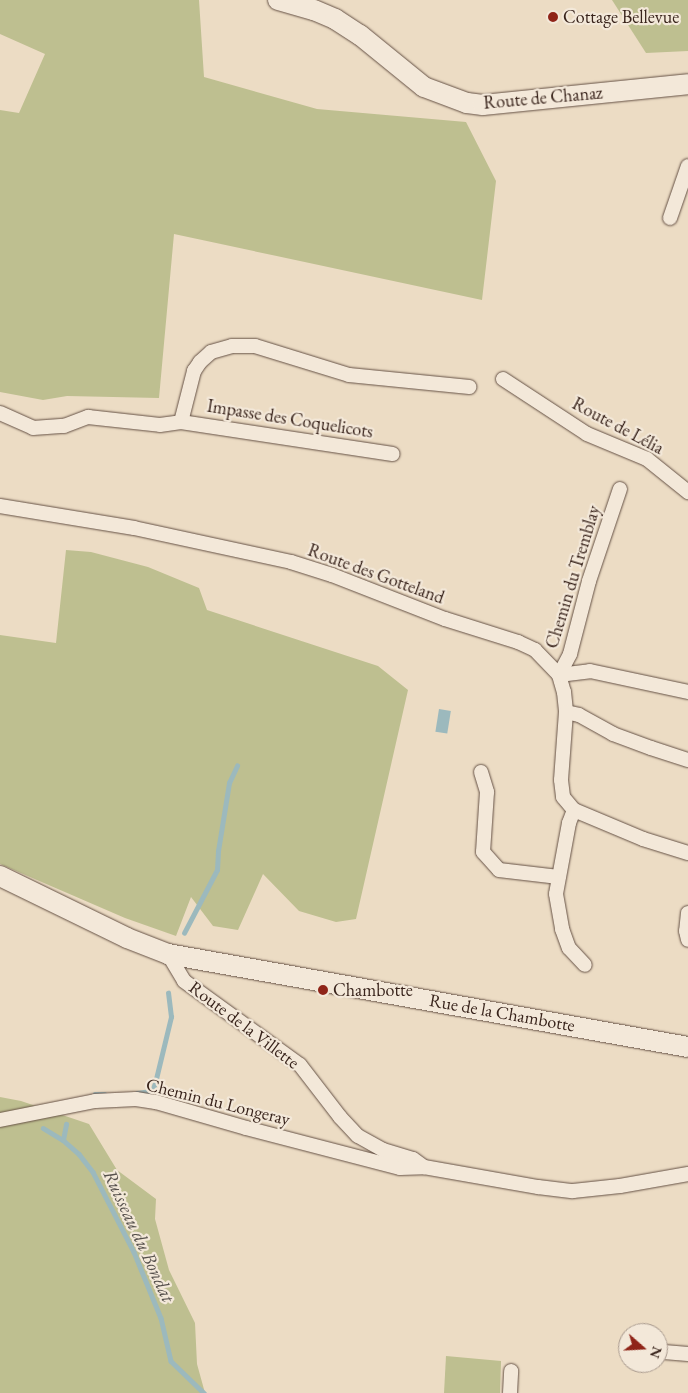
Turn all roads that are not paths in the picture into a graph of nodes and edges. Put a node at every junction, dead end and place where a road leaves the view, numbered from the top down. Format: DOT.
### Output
graph roads {
  1 [pos="278,0"];
  2 [pos="688,84"];
  3 [pos="688,166"];
  4 [pos="670,218"];
  5 [pos="503,379"];
  6 [pos="469,388"];
  7 [pos="0,413"];
  8 [pos="181,422"];
  9 [pos="393,454"];
  10 [pos="620,489"];
  11 [pos="688,492"];
  12 [pos="0,506"];
  13 [pos="559,675"];
  14 [pos="688,692"];
  15 [pos="566,712"];
  16 [pos="688,760"];
  17 [pos="481,772"];
  18 [pos="574,810"];
  19 [pos="688,854"];
  20 [pos="0,876"];
  21 [pos="559,876"];
  22 [pos="688,913"];
  23 [pos="688,940"];
  24 [pos="168,954"];
  25 [pos="585,965"];
  26 [pos="688,1047"];
  27 [pos="0,1120"];
  28 [pos="424,1166"];
  29 [pos="688,1174"];
  30 [pos="668,1352"];
  31 [pos="688,1354"];
  32 [pos="511,1371"];
  33 [pos="510,1393"];
  1 -- 2 [label="main road, Route de Chanaz"];
  3 -- 4 [label="street"];
  5 -- 11 [label="street, Route de Lélia"];
  6 -- 8 [label="street"];
  7 -- 8 [label="street, Impasse des Coquelicots"];
  8 -- 9 [label="street, Impasse des Coquelicots"];
  10 -- 13 [label="street, Chemin du Tremblay"];
  12 -- 13 [label="street, Route des Gotteland"];
  13 -- 14 [label="street"];
  13 -- 15 [label="street"];
  15 -- 16 [label="street"];
  15 -- 18 [label="street"];
  17 -- 21 [label="street"];
  18 -- 19 [label="street"];
  18 -- 21 [label="street"];
  20 -- 24 [label="main road"];
  21 -- 25 [label="street"];
  22 -- 23 [label="street"];
  24 -- 26 [label="main road, Rue de la Chambotte"];
  24 -- 28 [label="street, Route de la Villette"];
  27 -- 28 [label="street, Chemin du Longeray"];
  28 -- 29 [label="street, Route de la Villette"];
  30 -- 31 [label="street"];
  32 -- 33 [label="street"];
}
